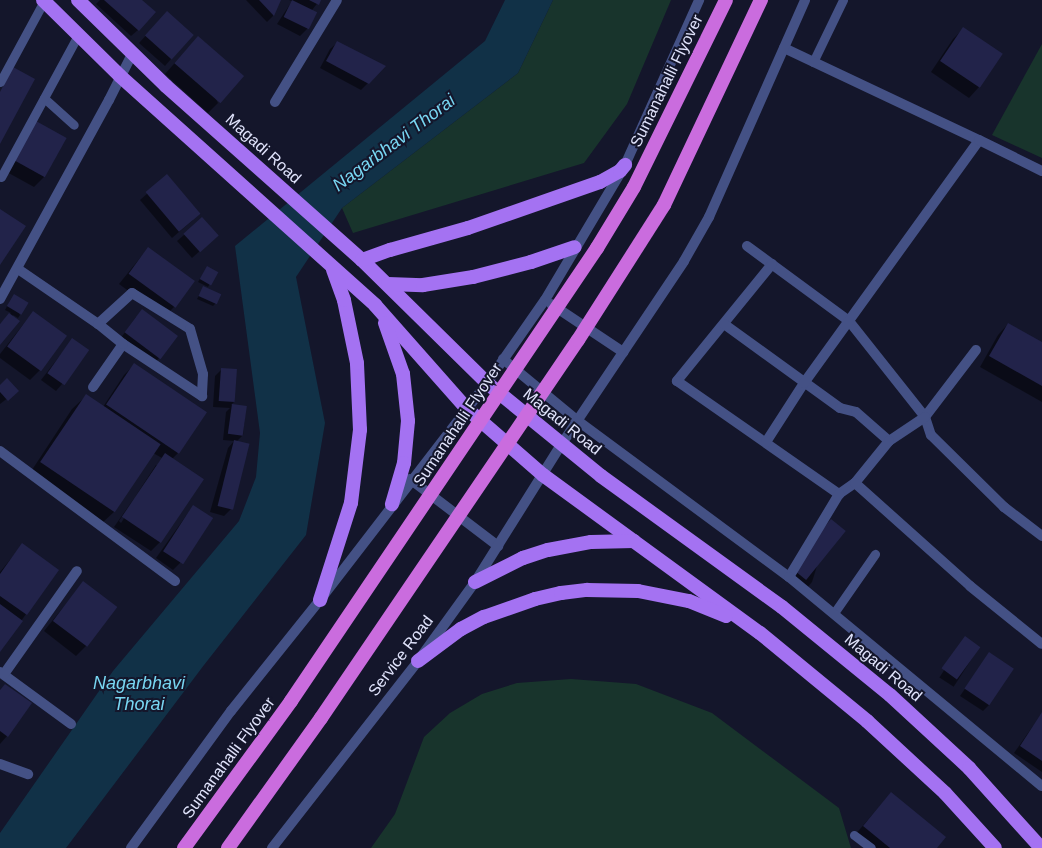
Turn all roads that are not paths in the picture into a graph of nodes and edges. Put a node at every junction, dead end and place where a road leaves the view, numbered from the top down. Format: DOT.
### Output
graph roads {
  1 [pos="78,0"];
  2 [pos="337,0"];
  3 [pos="699,0"];
  4 [pos="726,0"];
  5 [pos="761,0"];
  6 [pos="805,0"];
  7 [pos="843,0"];
  8 [pos="43,1"];
  9 [pos="78,35"];
  10 [pos="784,48"];
  11 [pos="132,54"];
  12 [pos="813,62"];
  13 [pos="120,76"];
  14 [pos="0,82"];
  15 [pos="44,98"];
  16 [pos="275,102"];
  17 [pos="74,125"];
  18 [pos="979,140"];
  19 [pos="625,166"];
  20 [pos="1042,171"];
  21 [pos="1,177"];
  22 [pos="747,246"];
  23 [pos="575,247"];
  24 [pos="362,260"];
  25 [pos="772,264"];
  26 [pos="332,268"];
  27 [pos="18,269"];
  28 [pos="388,284"];
  29 [pos="0,299"];
  30 [pos="545,300"];
  31 [pos="375,305"];
  32 [pos="849,321"];
  33 [pos="98,324"];
  34 [pos="724,324"];
  35 [pos="123,344"];
  36 [pos="976,350"];
  37 [pos="623,352"];
  38 [pos="503,359"];
  39 [pos="804,382"];
  40 [pos="487,383"];
  41 [pos="93,387"];
  42 [pos="466,408"];
  43 [pos="925,417"];
  44 [pos="578,421"];
  45 [pos="889,441"];
  46 [pos="766,442"];
  47 [pos="561,445"];
  48 [pos="0,451"];
  49 [pos="543,475"];
  50 [pos="410,480"];
  51 [pos="855,483"];
  52 [pos="839,494"];
  53 [pos="392,504"];
  54 [pos="1042,536"];
  55 [pos="634,541"];
  56 [pos="498,546"];
  57 [pos="875,554"];
  58 [pos="77,571"];
  59 [pos="789,577"];
  60 [pos="175,581"];
  61 [pos="475,582"];
  62 [pos="320,600"];
  63 [pos="834,613"];
  64 [pos="760,633"];
  65 [pos="1042,644"];
  66 [pos="418,660"];
  67 [pos="2,673"];
  68 [pos="72,724"];
  69 [pos="0,764"];
  70 [pos="28,774"];
  71 [pos="1042,786"];
  72 [pos="854,836"];
  73 [pos="131,848"];
  74 [pos="184,848"];
  75 [pos="228,848"];
  76 [pos="272,848"];
  77 [pos="871,848"];
  78 [pos="995,848"];
  79 [pos="1041,848"];
  1 -- 11 [label="main road, Magadi Road"];
  2 -- 16 [label="street"];
  3 -- 19 [label="street"];
  4 -- 74 [label="highway, Sumanahalli Flyover, bridge"];
  5 -- 75 [label="highway, bridge"];
  6 -- 10 [label="street, Service Road"];
  7 -- 12 [label="lane"];
  8 -- 9 [label="main road"];
  8 -- 14 [label="lane"];
  9 -- 13 [label="main road"];
  9 -- 15 [label="lane"];
  10 -- 12 [label="street"];
  10 -- 37 [label="street, Service Road"];
  11 -- 13 [label="street"];
  11 -- 24 [label="main road, Magadi Road"];
  12 -- 18 [label="street"];
  13 -- 26 [label="main road"];
  13 -- 27 [label="street"];
  15 -- 17 [label="lane"];
  15 -- 21 [label="lane"];
  18 -- 20 [label="street"];
  18 -- 32 [label="street"];
  19 -- 23 [label="street"];
  19 -- 24 [label="main road"];
  22 -- 25 [label="street"];
  23 -- 28 [label="main road"];
  23 -- 30 [label="street"];
  24 -- 28 [label="main road, Magadi Road"];
  25 -- 32 [label="street"];
  25 -- 34 [label="street"];
  26 -- 31 [label="main road"];
  26 -- 62 [label="main road"];
  27 -- 29 [label="street"];
  27 -- 33 [label="street"];
  28 -- 40 [label="main road, Magadi Road"];
  30 -- 37 [label="street"];
  30 -- 38 [label="street"];
  31 -- 42 [label="main road"];
  31 -- 53 [label="main road"];
  32 -- 39 [label="street"];
  32 -- 43 [label="street"];
  33 -- 35 [label="street"];
  33 -- 35 [label="street"];
  34 -- 39 [label="street"];
  34 -- 46 [label="street"];
  35 -- 41 [label="street"];
  36 -- 43 [label="street"];
  37 -- 44 [label="street, Service Road"];
  38 -- 40 [label="street"];
  38 -- 44 [label="street, Magadi Road"];
  39 -- 45 [label="street"];
  39 -- 46 [label="street"];
  40 -- 42 [label="street"];
  40 -- 47 [label="main road, Magadi Road"];
  42 -- 49 [label="main road"];
  42 -- 50 [label="street"];
  43 -- 45 [label="street"];
  43 -- 54 [label="street"];
  44 -- 47 [label="street, Service Road"];
  44 -- 59 [label="street, Magadi Road"];
  45 -- 51 [label="street"];
  46 -- 52 [label="street"];
  47 -- 49 [label="street, Service Road"];
  47 -- 79 [label="main road, Magadi Road"];
  48 -- 60 [label="street"];
  49 -- 55 [label="main road"];
  49 -- 56 [label="street, Service Road"];
  50 -- 53 [label="street"];
  50 -- 56 [label="street"];
  51 -- 52 [label="street"];
  51 -- 65 [label="street"];
  52 -- 59 [label="street"];
  53 -- 62 [label="street"];
  55 -- 61 [label="main road"];
  55 -- 64 [label="main road"];
  56 -- 61 [label="street, Service Road"];
  57 -- 63 [label="lane"];
  58 -- 67 [label="street"];
  59 -- 63 [label="street, Magadi Road"];
  61 -- 66 [label="street, Service Road"];
  62 -- 73 [label="street"];
  63 -- 71 [label="street, Magadi Road"];
  64 -- 66 [label="main road"];
  64 -- 78 [label="main road"];
  66 -- 76 [label="street, Service Road"];
  67 -- 68 [label="street"];
  69 -- 70 [label="street"];
  72 -- 77 [label="lane"];
}
